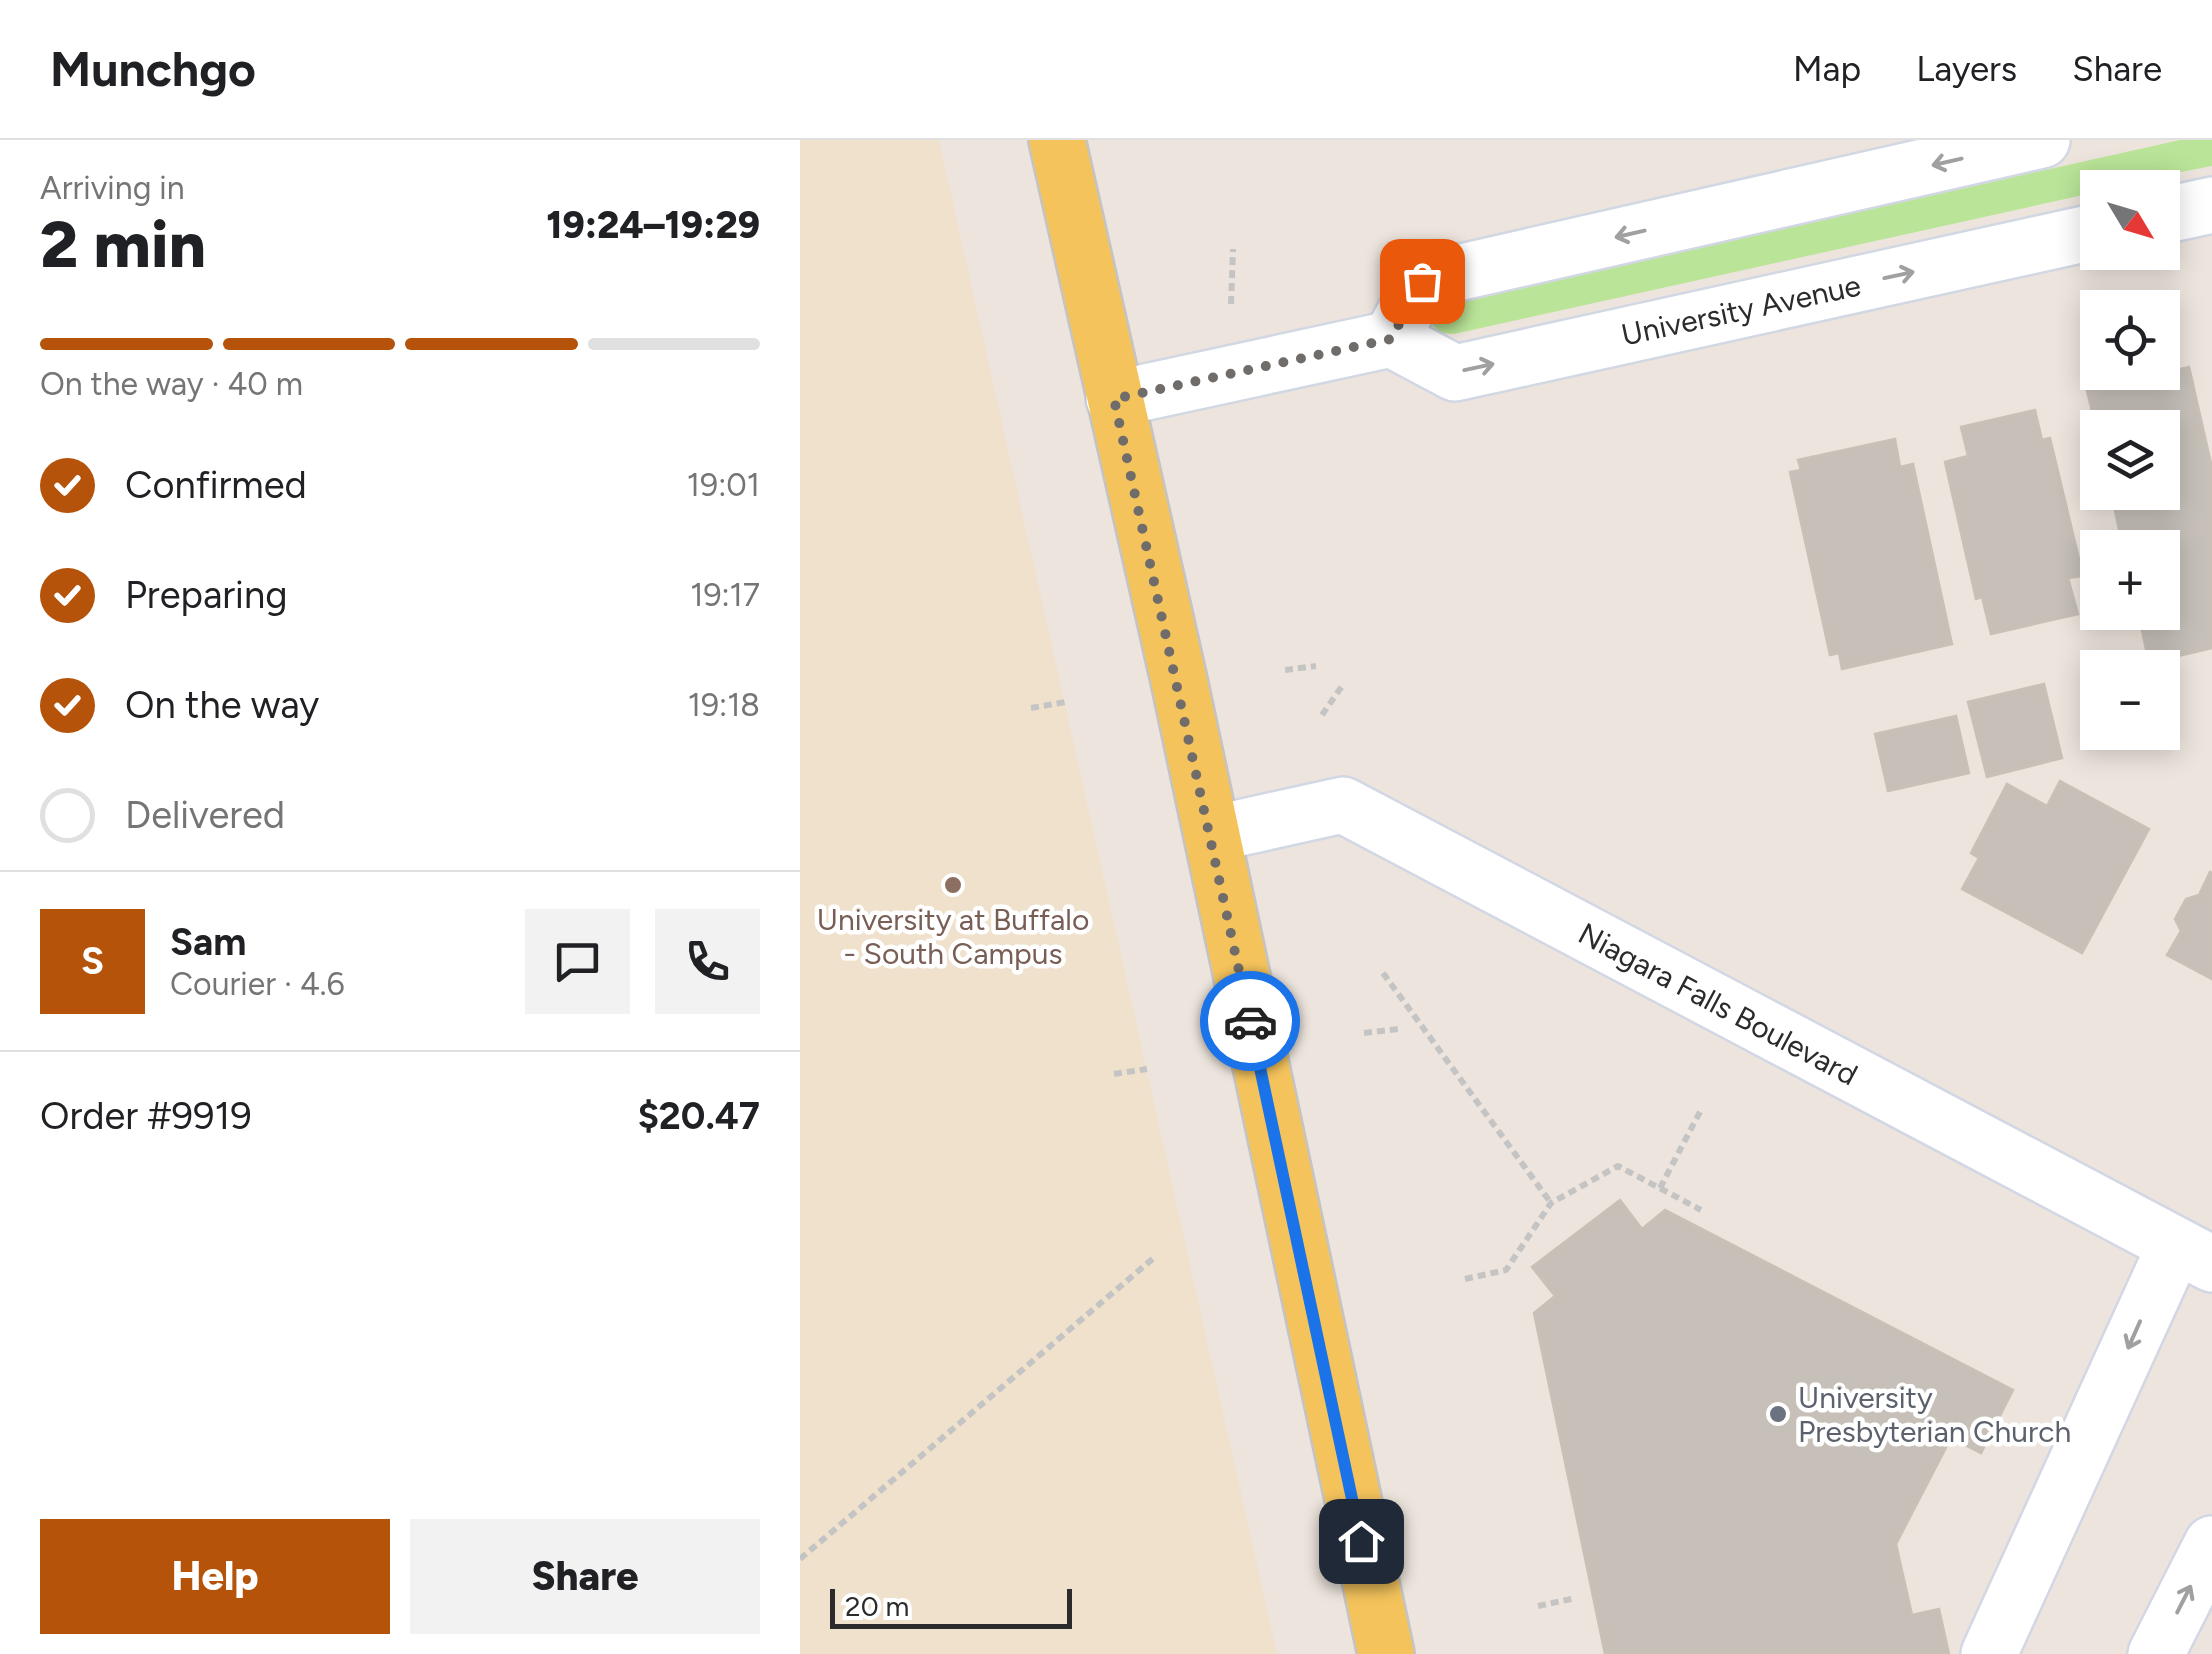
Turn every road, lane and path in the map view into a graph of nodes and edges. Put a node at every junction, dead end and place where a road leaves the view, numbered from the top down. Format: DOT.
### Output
graph roads {
  1 [pos="1057,140"];
  2 [pos="2042,140"];
  3 [pos="2212,206"];
  4 [pos="2180,212"];
  5 [pos="2080,235"];
  6 [pos="1234,248"];
  7 [pos="1231,306"];
  8 [pos="1391,339"];
  9 [pos="1114,399"];
  10 [pos="1316,666"];
  11 [pos="1285,670"];
  12 [pos="1342,686"];
  13 [pos="1065,702"];
  14 [pos="1031,708"];
  15 [pos="1322,715"];
  16 [pos="1212,834"];
  17 [pos="1382,972"];
  18 [pos="1398,1030"];
  19 [pos="1364,1033"];
  20 [pos="1147,1069"];
  21 [pos="1114,1074"];
  22 [pos="1702,1108"];
  23 [pos="1660,1188"];
  24 [pos="1551,1203"];
  25 [pos="1701,1210"];
  26 [pos="2193,1255"];
  27 [pos="1156,1256"];
  28 [pos="1465,1278"];
  29 [pos="2212,1544"];
  30 [pos="800,1559"];
  31 [pos="1576,1598"];
  32 [pos="1538,1606"];
  33 [pos="1386,1654"];
  34 [pos="1988,1654"];
  35 [pos="2156,1654"];
  1 -- 9 [label="main road"];
  2 -- 8 [label="street, one-way"];
  3 -- 4 [label="street"];
  8 -- 5 [label="street, University Avenue, one-way"];
  6 -- 7 [label="path"];
  8 -- 9 [label="street"];
  9 -- 16 [label="main road"];
  10 -- 11 [label="path"];
  12 -- 15 [label="path"];
  13 -- 14 [label="path"];
  16 -- 26 [label="street, Niagara Falls Boulevard"];
  16 -- 33 [label="main road"];
  17 -- 24 [label="path"];
  18 -- 19 [label="path"];
  20 -- 21 [label="path"];
  22 -- 23 [label="path"];
  23 -- 24 [label="path"];
  23 -- 25 [label="path"];
  24 -- 28 [label="path"];
  26 -- 34 [label="street, one-way"];
  27 -- 30 [label="path"];
  35 -- 29 [label="street, one-way"];
  31 -- 32 [label="path"];
}
